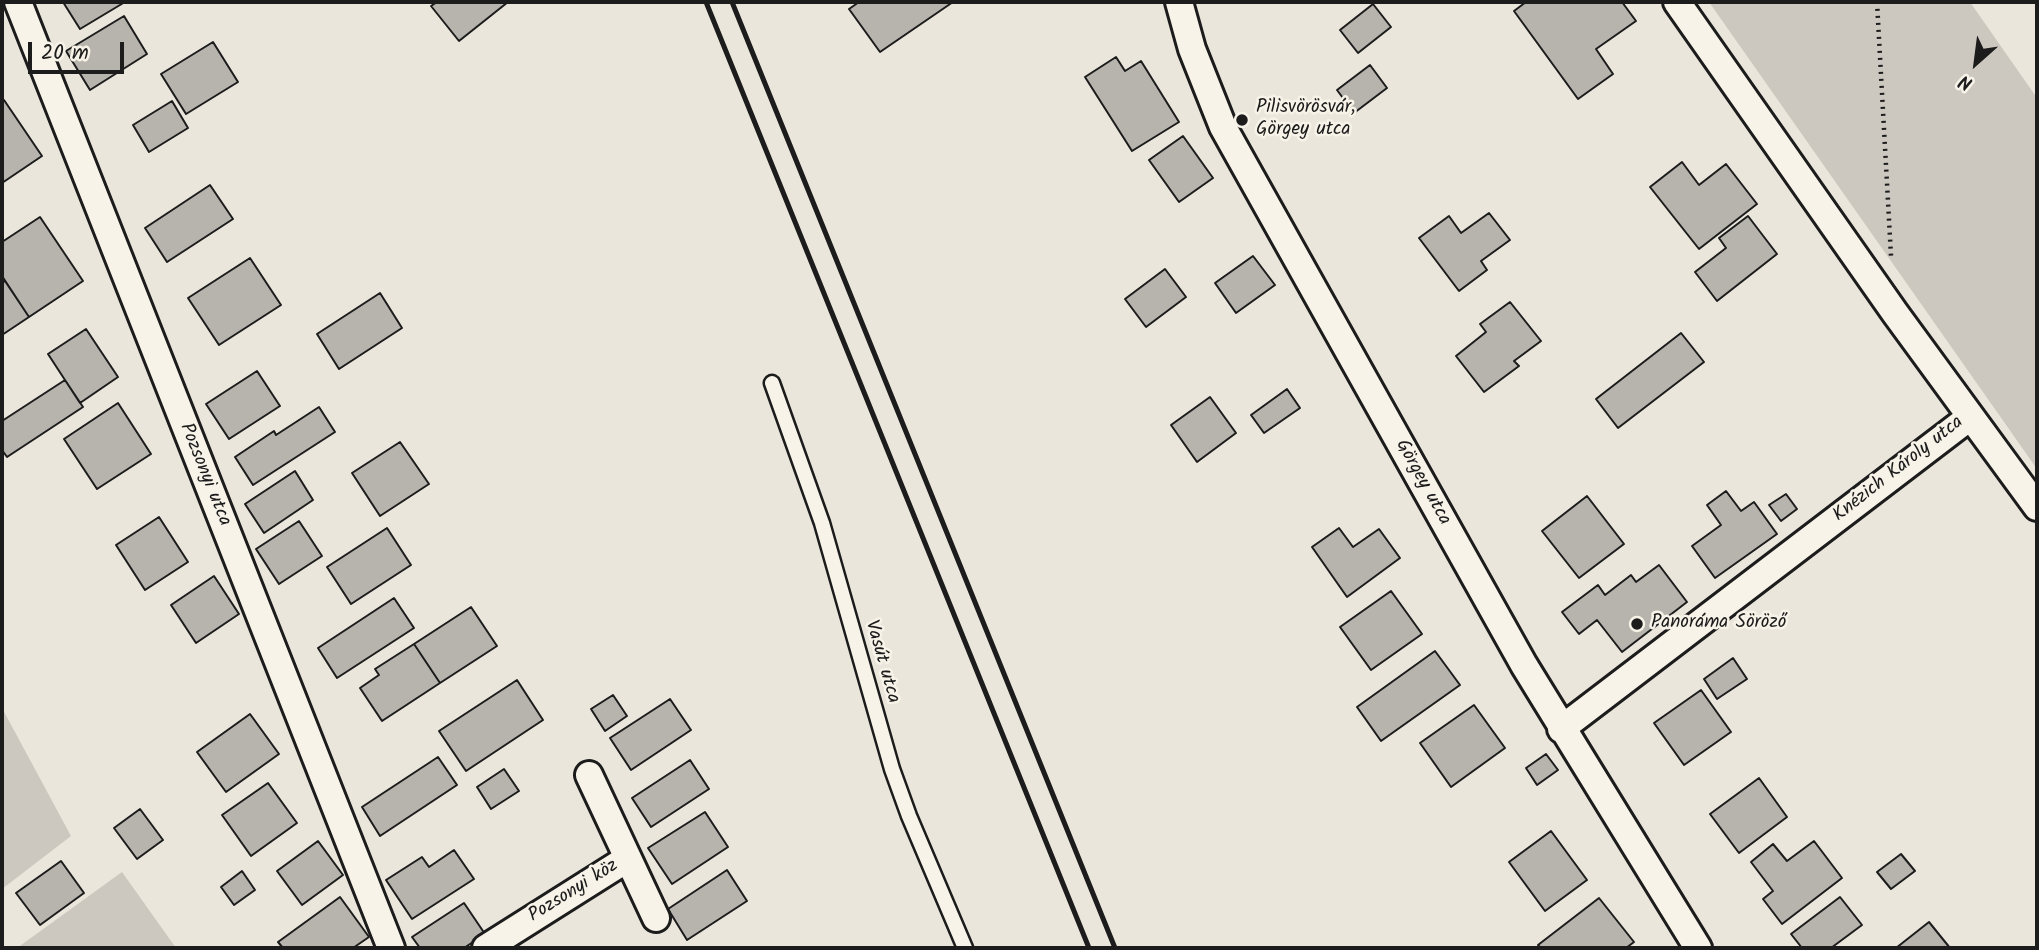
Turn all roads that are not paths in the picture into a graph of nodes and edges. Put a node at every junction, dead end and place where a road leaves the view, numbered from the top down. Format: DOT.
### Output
graph roads {
  1 [pos="18,2"];
  2 [pos="1180,2"];
  3 [pos="1677,2"];
  4 [pos="772,383"];
  5 [pos="1970,417"];
  6 [pos="2037,508"];
  7 [pos="1561,729"];
  8 [pos="589,775"];
  9 [pos="627,859"];
  10 [pos="656,918"];
  11 [pos="391,948"];
  12 [pos="486,948"];
  13 [pos="965,948"];
  14 [pos="1698,948"];
  1 -- 11 [label="street, Pozsonyi utca"];
  2 -- 7 [label="street, Görgey utca"];
  3 -- 5 [label="street, Knézich Károly utca"];
  4 -- 13 [label="lane, Vasút utca"];
  5 -- 6 [label="street"];
  5 -- 7 [label="street, Knézich Károly utca"];
  7 -- 14 [label="street, Görgey utca"];
  8 -- 9 [label="street, Pozsonyi köz"];
  9 -- 10 [label="street, Pozsonyi köz"];
  9 -- 12 [label="street, Pozsonyi köz"];
}
